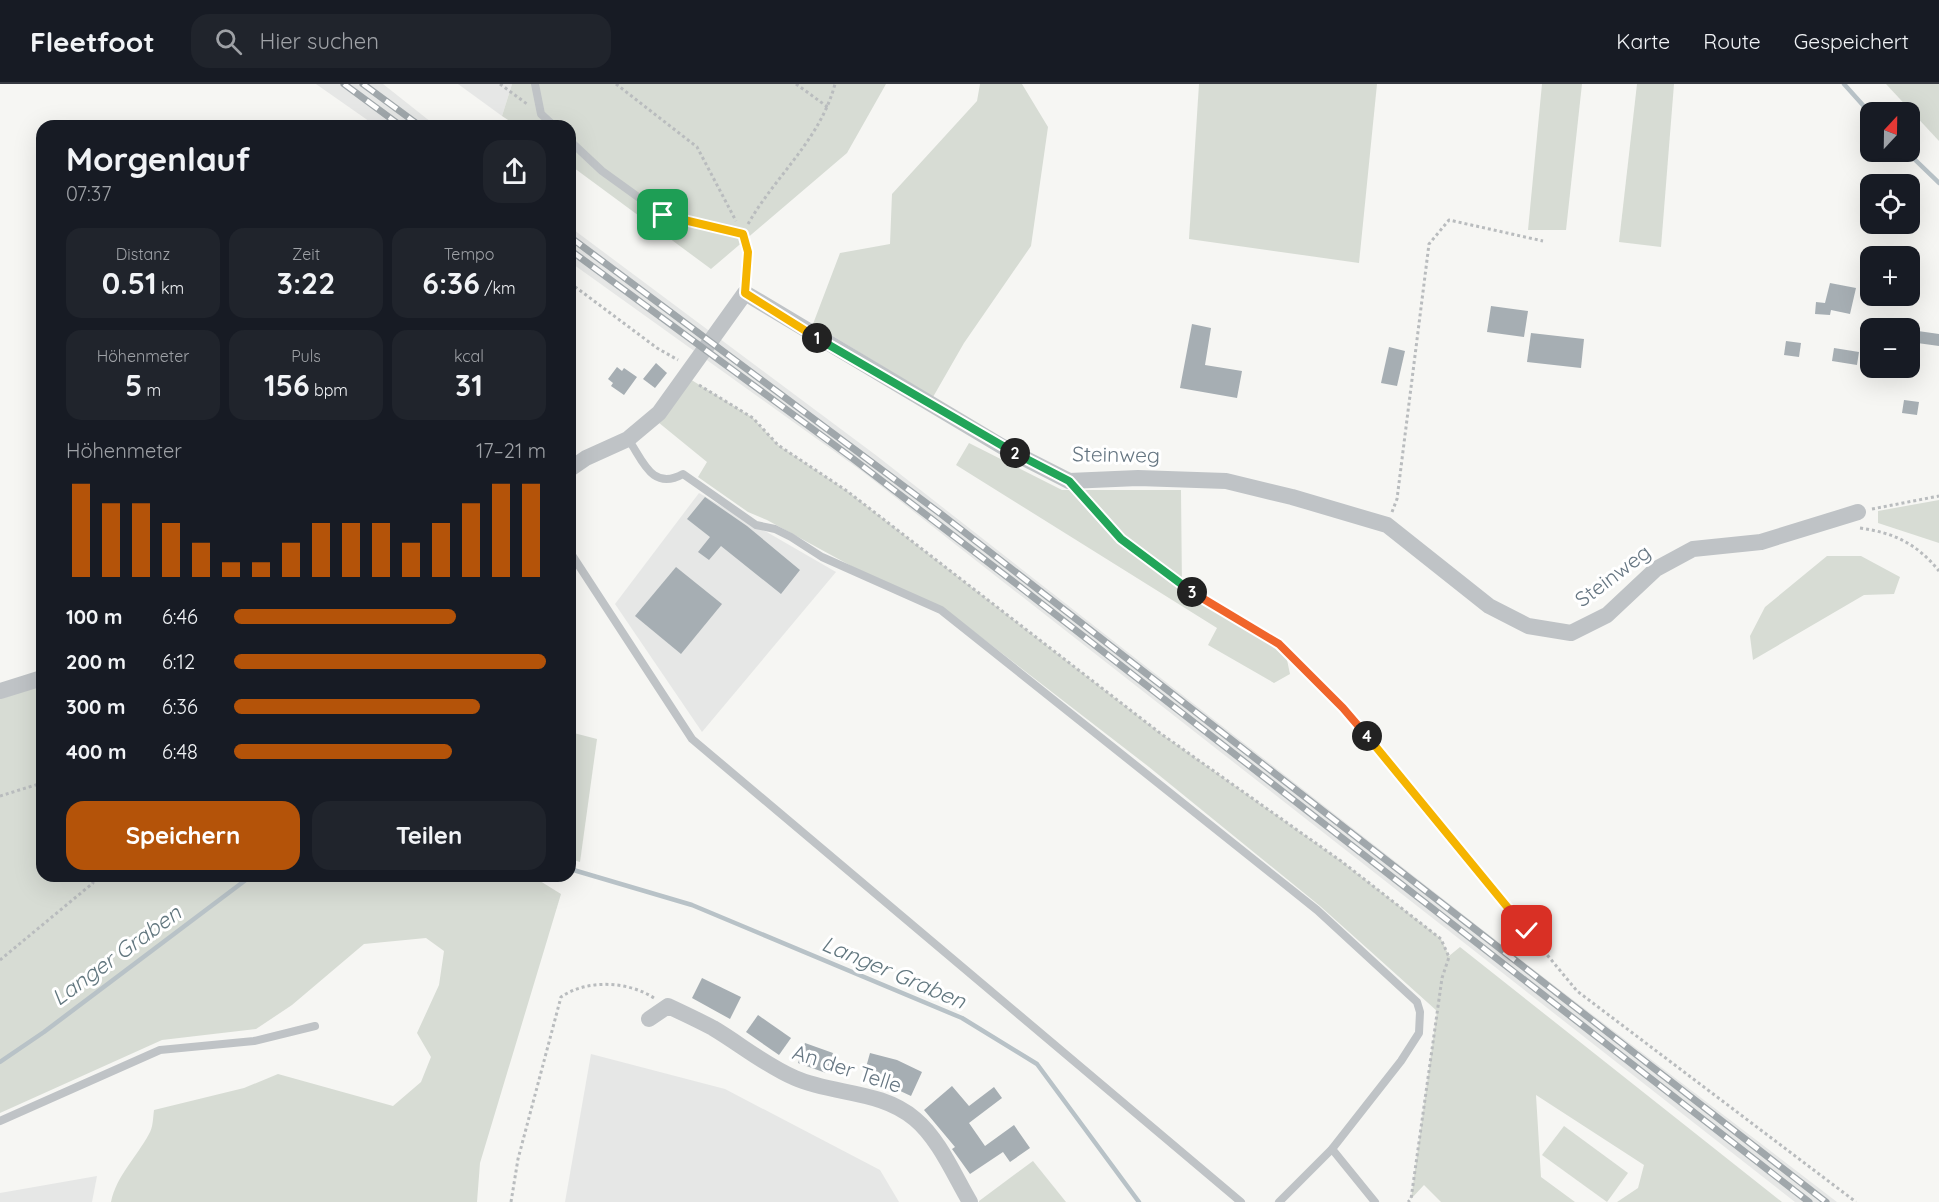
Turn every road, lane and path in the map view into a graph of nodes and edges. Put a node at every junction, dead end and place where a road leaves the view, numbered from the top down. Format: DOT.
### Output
graph roads {
  1 [pos="500,84"];
  2 [pos="535,84"];
  3 [pos="616,84"];
  4 [pos="796,84"];
  5 [pos="836,84"];
  6 [pos="829,108"];
  7 [pos="541,114"];
  8 [pos="548,120"];
  9 [pos="576,147"];
  10 [pos="743,234"];
  11 [pos="1544,241"];
  12 [pos="576,288"];
  13 [pos="745,293"];
  14 [pos="687,372"];
  15 [pos="628,439"];
  16 [pos="576,465"];
  17 [pos="1069,481"];
  18 [pos="1939,496"];
  19 [pos="1856,520"];
  20 [pos="1387,525"];
  21 [pos="576,561"];
  22 [pos="1939,571"];
  23 [pos="36,680"];
  24 [pos="0,691"];
  25 [pos="36,785"];
  26 [pos="0,796"];
  27 [pos="93,882"];
  28 [pos="0,960"];
  29 [pos="668,1006"];
  30 [pos="649,1019"];
  31 [pos="315,1026"];
  32 [pos="0,1121"];
  33 [pos="1332,1149"];
  34 [pos="511,1202"];
  35 [pos="970,1202"];
  36 [pos="1242,1202"];
  37 [pos="1279,1202"];
  38 [pos="1375,1202"];
  39 [pos="1408,1202"];
  40 [pos="1856,1202"];
  1 -- 7 [label="path"];
  2 -- 7 [label="lane"];
  3 -- 10 [label="path"];
  4 -- 6 [label="path"];
  5 -- 6 [label="path"];
  6 -- 10 [label="path"];
  7 -- 8 [label="lane"];
  9 -- 10 [label="lane"];
  10 -- 13 [label="lane"];
  11 -- 20 [label="path"];
  12 -- 14 [label="path"];
  13 -- 14 [label="street"];
  13 -- 17 [label="street, Steinweg"];
  14 -- 15 [label="street"];
  14 -- 39 [label="path"];
  15 -- 16 [label="street"];
  15 -- 33 [label="lane"];
  17 -- 20 [label="street, Steinweg"];
  17 -- 40 [label="path"];
  18 -- 19 [label="path"];
  19 -- 20 [label="street, Steinweg"];
  19 -- 22 [label="path"];
  21 -- 36 [label="lane"];
  23 -- 24 [label="street"];
  25 -- 26 [label="path"];
  27 -- 28 [label="path"];
  29 -- 30 [label="street"];
  29 -- 34 [label="path"];
  29 -- 35 [label="street, An der Telle"];
  31 -- 32 [label="lane"];
  33 -- 37 [label="lane"];
  33 -- 38 [label="lane"];
}
